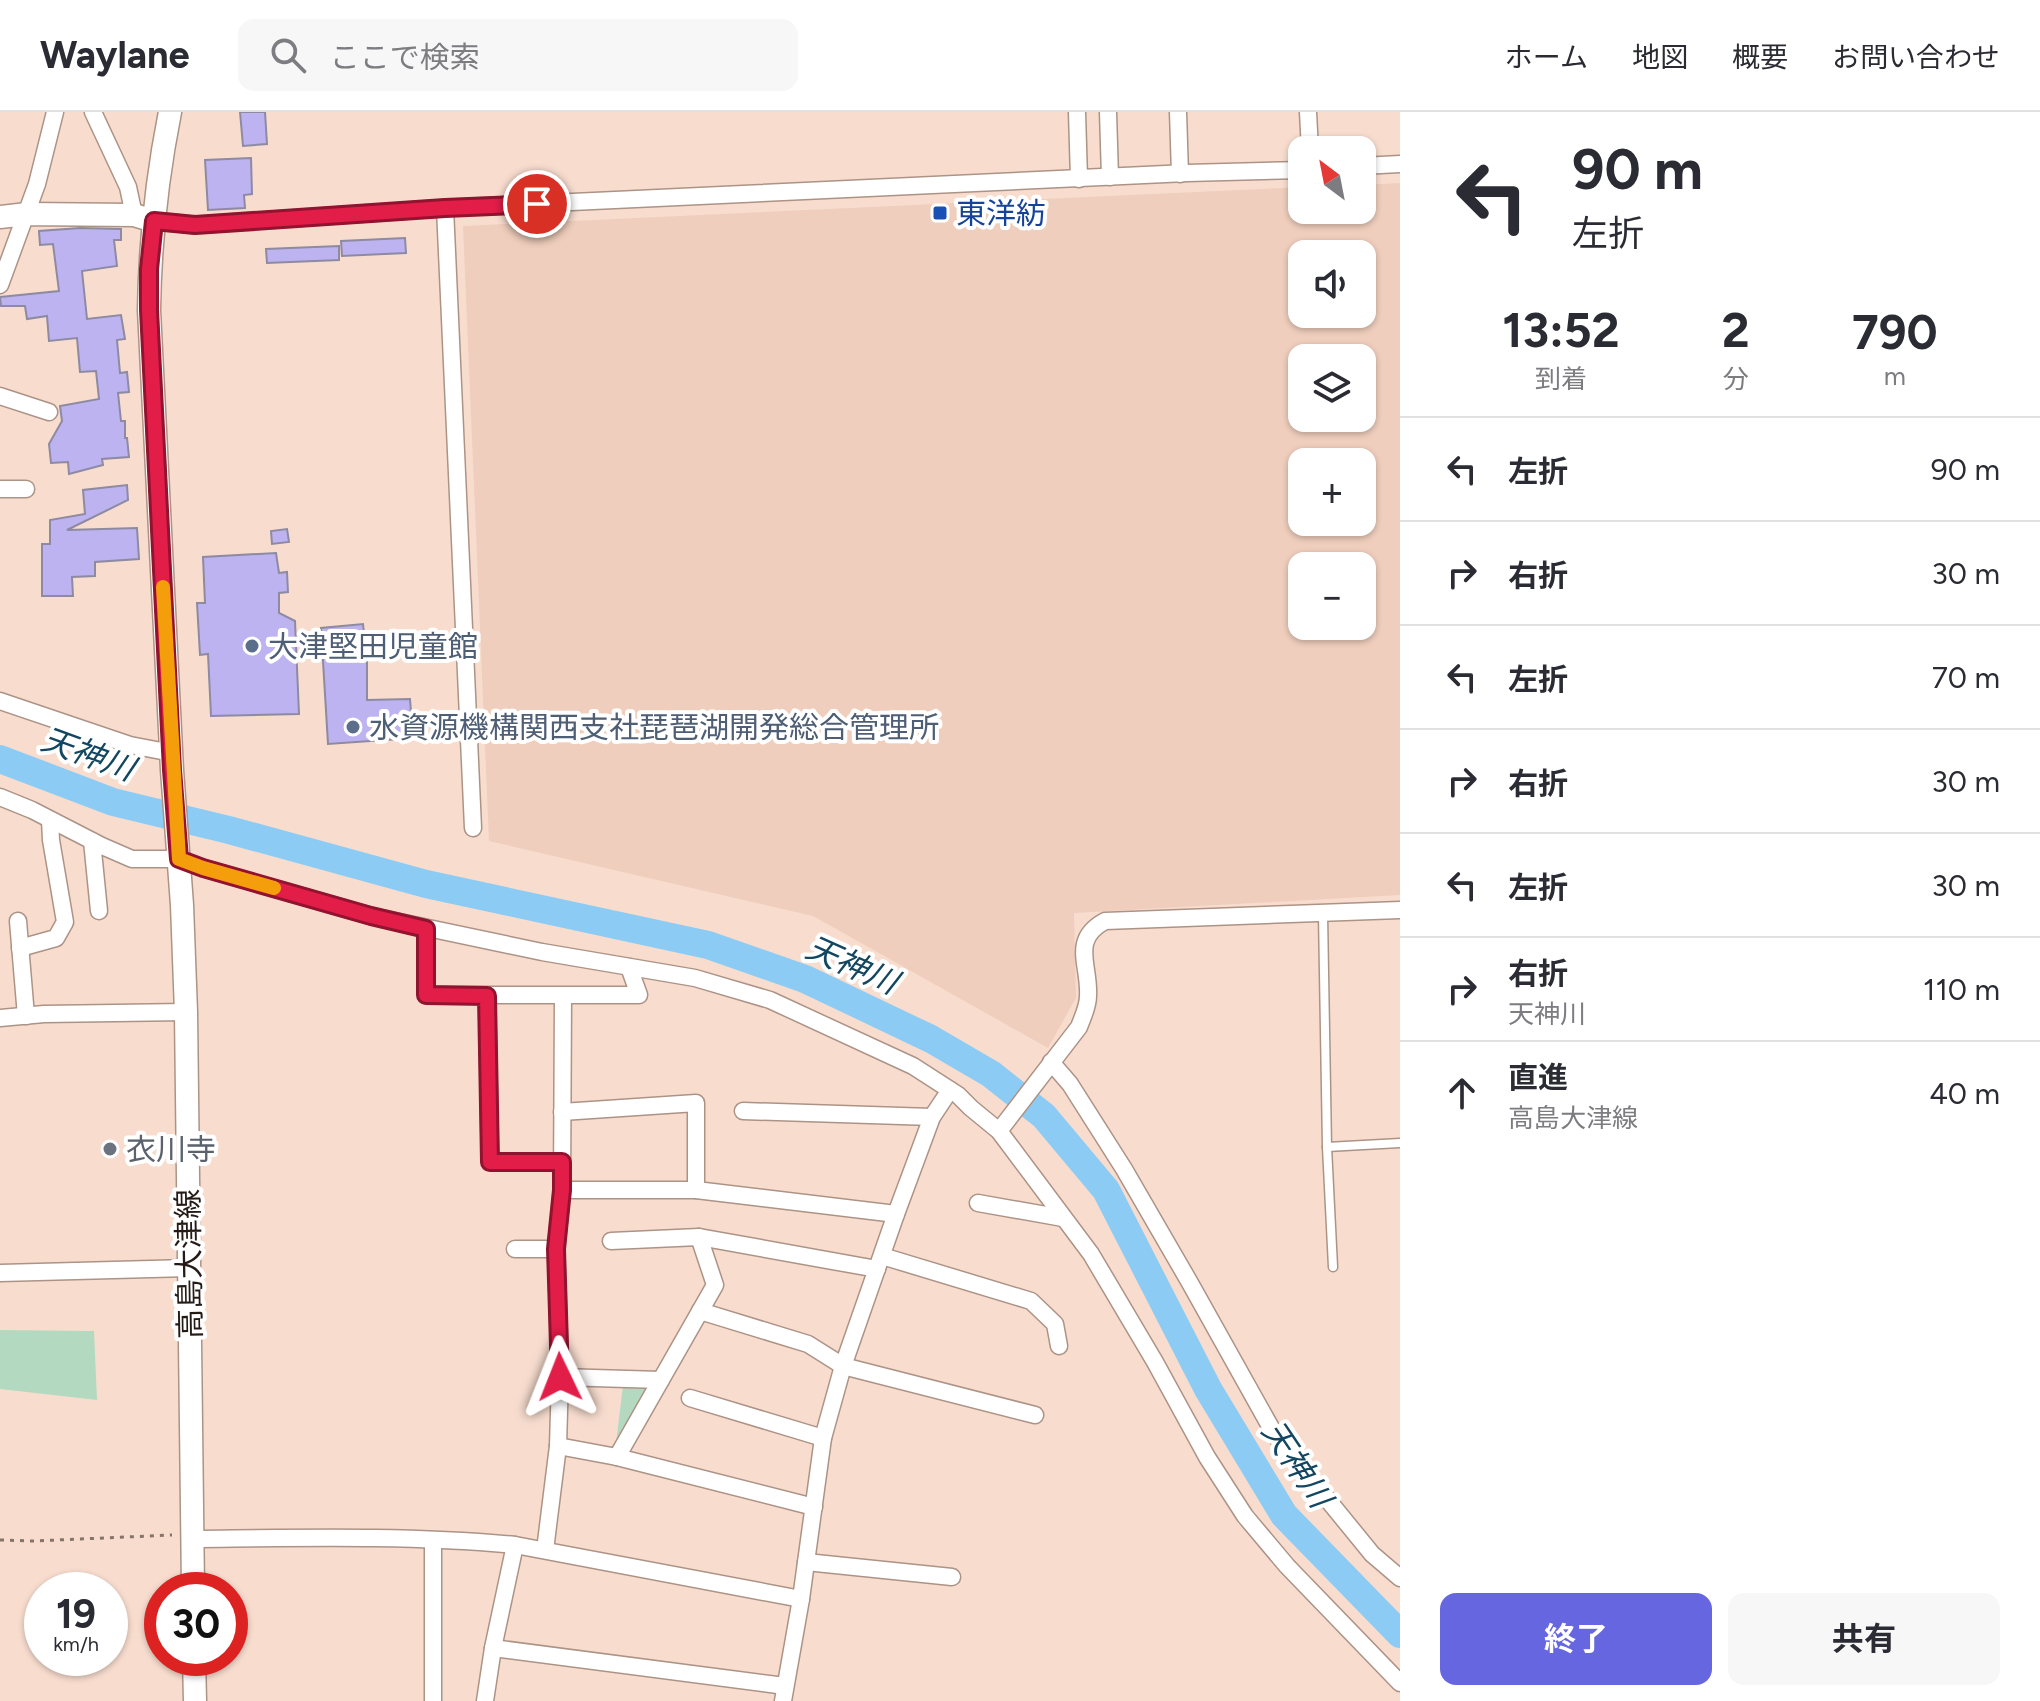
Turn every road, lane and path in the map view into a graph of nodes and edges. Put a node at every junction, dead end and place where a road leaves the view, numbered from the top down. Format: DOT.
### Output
graph roads {
  1 [pos="55,112"];
  2 [pos="93,112"];
  3 [pos="170,112"];
  4 [pos="1077,112"];
  5 [pos="1108,112"];
  6 [pos="1178,112"];
  7 [pos="1308,112"];
  8 [pos="1309,136"];
  9 [pos="1400,164"];
  10 [pos="1376,165"];
  11 [pos="1288,170"];
  12 [pos="1180,174"];
  13 [pos="1110,177"];
  14 [pos="1079,179"];
  15 [pos="445,208"];
  16 [pos="27,214"];
  17 [pos="0,217"];
  18 [pos="144,218"];
  19 [pos="0,285"];
  20 [pos="0,396"];
  21 [pos="49,412"];
  22 [pos="0,489"];
  23 [pos="26,489"];
  24 [pos="0,701"];
  25 [pos="172,762"];
  26 [pos="0,797"];
  27 [pos="50,820"];
  28 [pos="473,828"];
  29 [pos="92,841"];
  30 [pos="178,851"];
  31 [pos="1400,910"];
  32 [pos="99,911"];
  33 [pos="1323,914"];
  34 [pos="18,921"];
  35 [pos="426,929"];
  36 [pos="20,948"];
  37 [pos="629,967"];
  38 [pos="487,996"];
  39 [pos="563,996"];
  40 [pos="186,1012"];
  41 [pos="26,1016"];
  42 [pos="0,1018"];
  43 [pos="1046,1068"];
  44 [pos="950,1090"];
  45 [pos="743,1111"];
  46 [pos="562,1112"];
  47 [pos="932,1117"];
  48 [pos="1002,1127"];
  49 [pos="1400,1143"];
  50 [pos="1327,1147"];
  51 [pos="562,1162"];
  52 [pos="562,1190"];
  53 [pos="696,1190"];
  54 [pos="978,1203"];
  55 [pos="896,1214"];
  56 [pos="1063,1218"];
  57 [pos="699,1237"];
  58 [pos="611,1241"];
  59 [pos="515,1249"];
  60 [pos="556,1249"];
  61 [pos="880,1262"];
  62 [pos="1333,1267"];
  63 [pos="189,1268"];
  64 [pos="0,1273"];
  65 [pos="700,1311"];
  66 [pos="1059,1346"];
  67 [pos="843,1366"];
  68 [pos="560,1377"];
  69 [pos="661,1380"];
  70 [pos="690,1398"];
  71 [pos="1035,1415"];
  72 [pos="823,1438"];
  73 [pos="558,1446"];
  74 [pos="617,1457"];
  75 [pos="814,1507"];
  76 [pos="192,1537"];
  77 [pos="0,1540"];
  78 [pos="433,1541"];
  79 [pos="515,1545"];
  80 [pos="545,1550"];
  81 [pos="806,1562"];
  82 [pos="193,1572"];
  83 [pos="952,1577"];
  84 [pos="1400,1578"];
  85 [pos="801,1599"];
  86 [pos="493,1648"];
  87 [pos="194,1676"];
  88 [pos="1400,1683"];
  89 [pos="784,1694"];
  90 [pos="195,1701"];
  91 [pos="433,1701"];
  92 [pos="485,1701"];
  1 -- 16 [label="street"];
  2 -- 18 [label="street"];
  3 -- 18 [label="main road"];
  4 -- 14 [label="street"];
  5 -- 13 [label="street"];
  6 -- 12 [label="street"];
  7 -- 8 [label="street"];
  9 -- 10 [label="street"];
  11 -- 12 [label="street"];
  12 -- 13 [label="street"];
  13 -- 14 [label="street"];
  14 -- 15 [label="street"];
  15 -- 18 [label="street"];
  15 -- 28 [label="street"];
  16 -- 17 [label="main road"];
  16 -- 18 [label="main road"];
  16 -- 19 [label="street"];
  18 -- 25 [label="main road"];
  20 -- 21 [label="street"];
  22 -- 23 [label="street"];
  24 -- 25 [label="street"];
  25 -- 30 [label="main road"];
  26 -- 27 [label="street"];
  27 -- 29 [label="street"];
  27 -- 36 [label="street"];
  29 -- 30 [label="street"];
  29 -- 32 [label="street"];
  30 -- 35 [label="street"];
  30 -- 40 [label="main road, 高島大津線"];
  31 -- 33 [label="street"];
  33 -- 43 [label="street"];
  33 -- 50 [label="lane"];
  34 -- 36 [label="street"];
  35 -- 37 [label="street"];
  35 -- 38 [label="street"];
  36 -- 41 [label="street"];
  37 -- 39 [label="street"];
  37 -- 44 [label="street"];
  38 -- 39 [label="street"];
  38 -- 51 [label="street"];
  39 -- 46 [label="street"];
  40 -- 41 [label="street"];
  40 -- 63 [label="main road, 高島大津線"];
  41 -- 42 [label="street"];
  43 -- 48 [label="street"];
  43 -- 84 [label="street"];
  44 -- 47 [label="street"];
  44 -- 48 [label="street"];
  45 -- 47 [label="street"];
  46 -- 51 [label="street"];
  46 -- 53 [label="street"];
  47 -- 55 [label="street"];
  48 -- 56 [label="street"];
  49 -- 50 [label="lane"];
  50 -- 62 [label="lane"];
  51 -- 52 [label="street"];
  52 -- 53 [label="street"];
  52 -- 60 [label="street"];
  53 -- 55 [label="street"];
  54 -- 56 [label="street"];
  55 -- 61 [label="street"];
  56 -- 88 [label="street"];
  57 -- 58 [label="street"];
  57 -- 61 [label="street"];
  57 -- 65 [label="street"];
  59 -- 60 [label="street"];
  60 -- 68 [label="street"];
  61 -- 66 [label="street"];
  61 -- 67 [label="street"];
  63 -- 64 [label="street"];
  63 -- 76 [label="main road, 高島大津線"];
  65 -- 67 [label="street"];
  65 -- 69 [label="street"];
  67 -- 71 [label="street"];
  67 -- 72 [label="street"];
  68 -- 69 [label="street"];
  68 -- 73 [label="street"];
  69 -- 74 [label="street"];
  70 -- 72 [label="street"];
  72 -- 75 [label="street"];
  73 -- 74 [label="street"];
  73 -- 80 [label="street"];
  74 -- 75 [label="street"];
  75 -- 81 [label="street"];
  76 -- 77 [label="path"];
  76 -- 78 [label="street"];
  76 -- 82 [label="main road, 高島大津線"];
  78 -- 79 [label="street"];
  78 -- 91 [label="street"];
  79 -- 80 [label="street"];
  79 -- 86 [label="street"];
  80 -- 85 [label="street"];
  81 -- 83 [label="street"];
  81 -- 85 [label="street"];
  85 -- 89 [label="street"];
  86 -- 89 [label="street"];
  86 -- 92 [label="street"];
  87 -- 90 [label="main road"];
}
